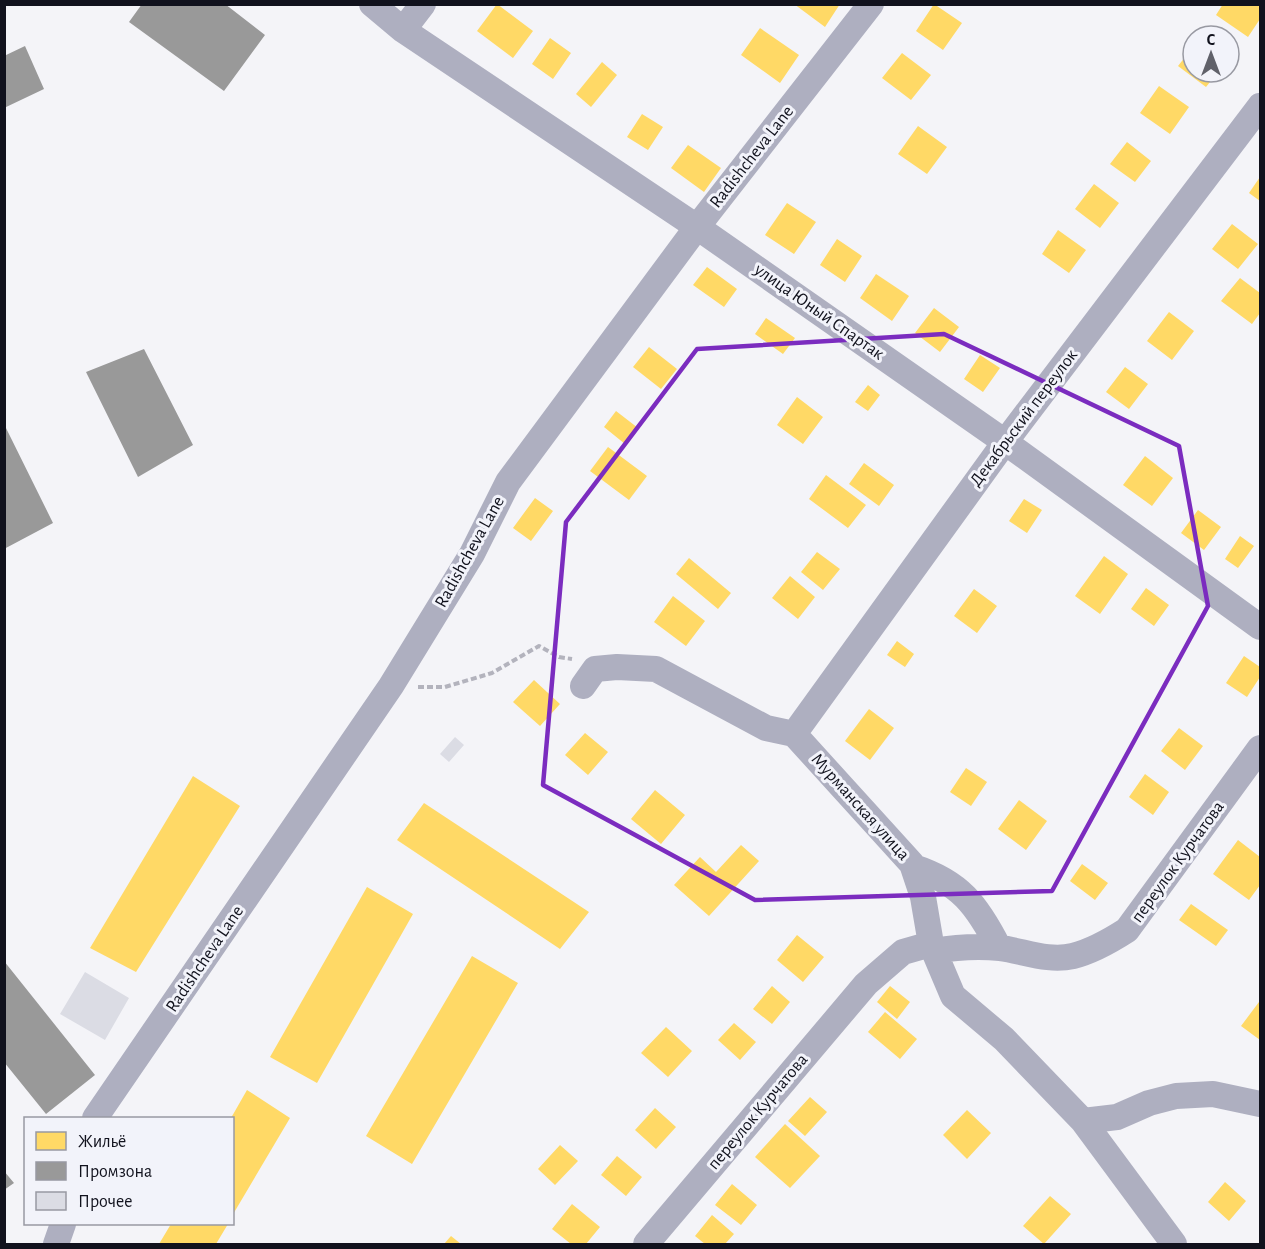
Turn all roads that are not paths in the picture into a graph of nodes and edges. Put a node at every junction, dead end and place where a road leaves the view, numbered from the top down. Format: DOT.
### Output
graph roads {
  1 [pos="372,4"];
  2 [pos="423,4"];
  3 [pos="872,4"];
  4 [pos="404,30"];
  5 [pos="1260,106"];
  6 [pos="697,227"];
  7 [pos="1005,442"];
  8 [pos="1260,627"];
  9 [pos="583,686"];
  10 [pos="794,734"];
  11 [pos="1260,748"];
  12 [pos="913,867"];
  13 [pos="933,947"];
  14 [pos="999,948"];
  15 [pos="1260,1104"];
  16 [pos="96,1117"];
  17 [pos="1083,1121"];
  18 [pos="63,1225"];
  19 [pos="56,1245"];
  20 [pos="646,1245"];
  21 [pos="1174,1245"];
  1 -- 4 [label="street, улица Юный Спартак"];
  2 -- 4 [label="street"];
  3 -- 6 [label="street, Radishcheva Lane"];
  4 -- 6 [label="street, улица Юный Спартак"];
  5 -- 7 [label="street, Декабрьский переулок"];
  6 -- 7 [label="street, улица Юный Спартак"];
  6 -- 16 [label="street, Radishcheva Lane"];
  7 -- 8 [label="street, улица Юный Спартак"];
  7 -- 10 [label="street, Декабрьский переулок"];
  9 -- 10 [label="street"];
  10 -- 12 [label="street, Мурманская улица"];
  11 -- 14 [label="street, переулок Курчатова"];
  12 -- 13 [label="street, Мурманская улица"];
  12 -- 14 [label="street"];
  13 -- 14 [label="street, переулок Курчатова"];
  13 -- 17 [label="street, Мурманская улица"];
  13 -- 20 [label="street, переулок Курчатова"];
  15 -- 17 [label="street"];
  17 -- 21 [label="street, Мурманская улица"];
  18 -- 19 [label="street"];
}
